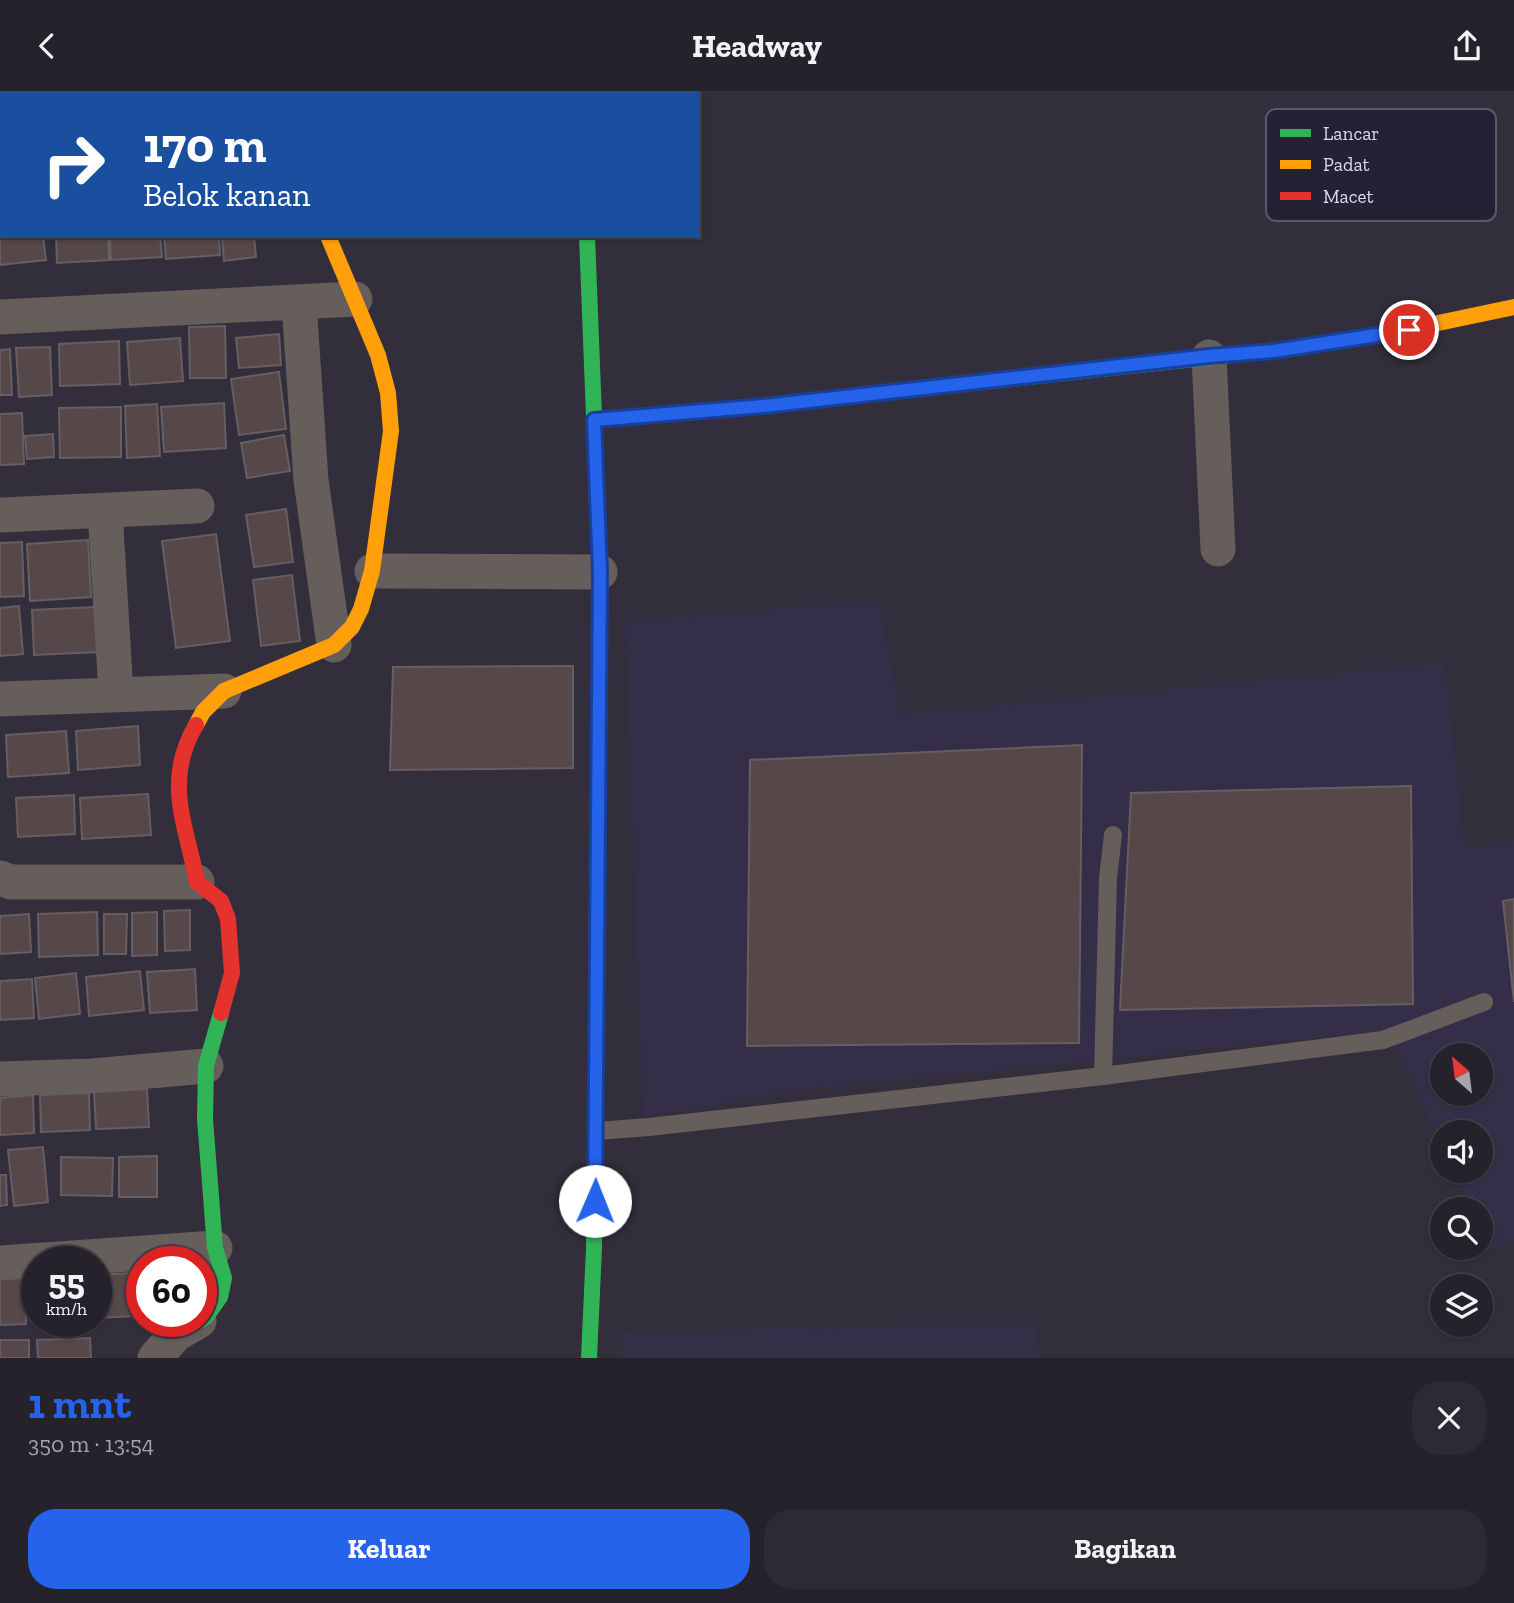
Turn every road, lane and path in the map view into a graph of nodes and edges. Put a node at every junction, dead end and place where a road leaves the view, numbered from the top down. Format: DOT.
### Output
graph roads {
  1 [pos="329,238"];
  2 [pos="587,238"];
  3 [pos="355,299"];
  4 [pos="299,303"];
  5 [pos="1514,307"];
  6 [pos="0,317"];
  7 [pos="1209,356"];
  8 [pos="594,420"];
  9 [pos="197,506"];
  10 [pos="105,511"];
  11 [pos="0,515"];
  12 [pos="1218,548"];
  13 [pos="372,571"];
  14 [pos="600,572"];
  15 [pos="334,645"];
  16 [pos="224,691"];
  17 [pos="116,693"];
  18 [pos="0,698"];
  19 [pos="1113,835"];
  20 [pos="0,878"];
  21 [pos="197,882"];
  22 [pos="1484,1002"];
  23 [pos="206,1066"];
  24 [pos="1103,1076"];
  25 [pos="0,1079"];
  26 [pos="596,1131"];
  27 [pos="215,1246"];
  28 [pos="126,1254"];
  29 [pos="217,1255"];
  30 [pos="0,1263"];
  31 [pos="217,1301"];
  32 [pos="173,1337"];
  33 [pos="155,1358"];
  34 [pos="589,1358"];
  1 -- 3 [label="street"];
  2 -- 8 [label="street"];
  3 -- 4 [label="street"];
  3 -- 13 [label="street"];
  4 -- 6 [label="street"];
  4 -- 15 [label="street"];
  5 -- 7 [label="street"];
  7 -- 8 [label="street"];
  7 -- 12 [label="street"];
  8 -- 14 [label="street"];
  9 -- 10 [label="street"];
  10 -- 11 [label="street"];
  10 -- 17 [label="street"];
  13 -- 14 [label="street"];
  13 -- 15 [label="street"];
  14 -- 26 [label="street"];
  15 -- 16 [label="street"];
  16 -- 17 [label="street"];
  16 -- 21 [label="street"];
  17 -- 18 [label="street"];
  19 -- 24 [label="lane"];
  20 -- 21 [label="street"];
  21 -- 23 [label="street"];
  22 -- 24 [label="lane"];
  23 -- 25 [label="street"];
  23 -- 27 [label="street"];
  24 -- 26 [label="lane"];
  26 -- 34 [label="street"];
  28 -- 30 [label="street"];
  29 -- 31 [label="street"];
  32 -- 33 [label="street"];
}
